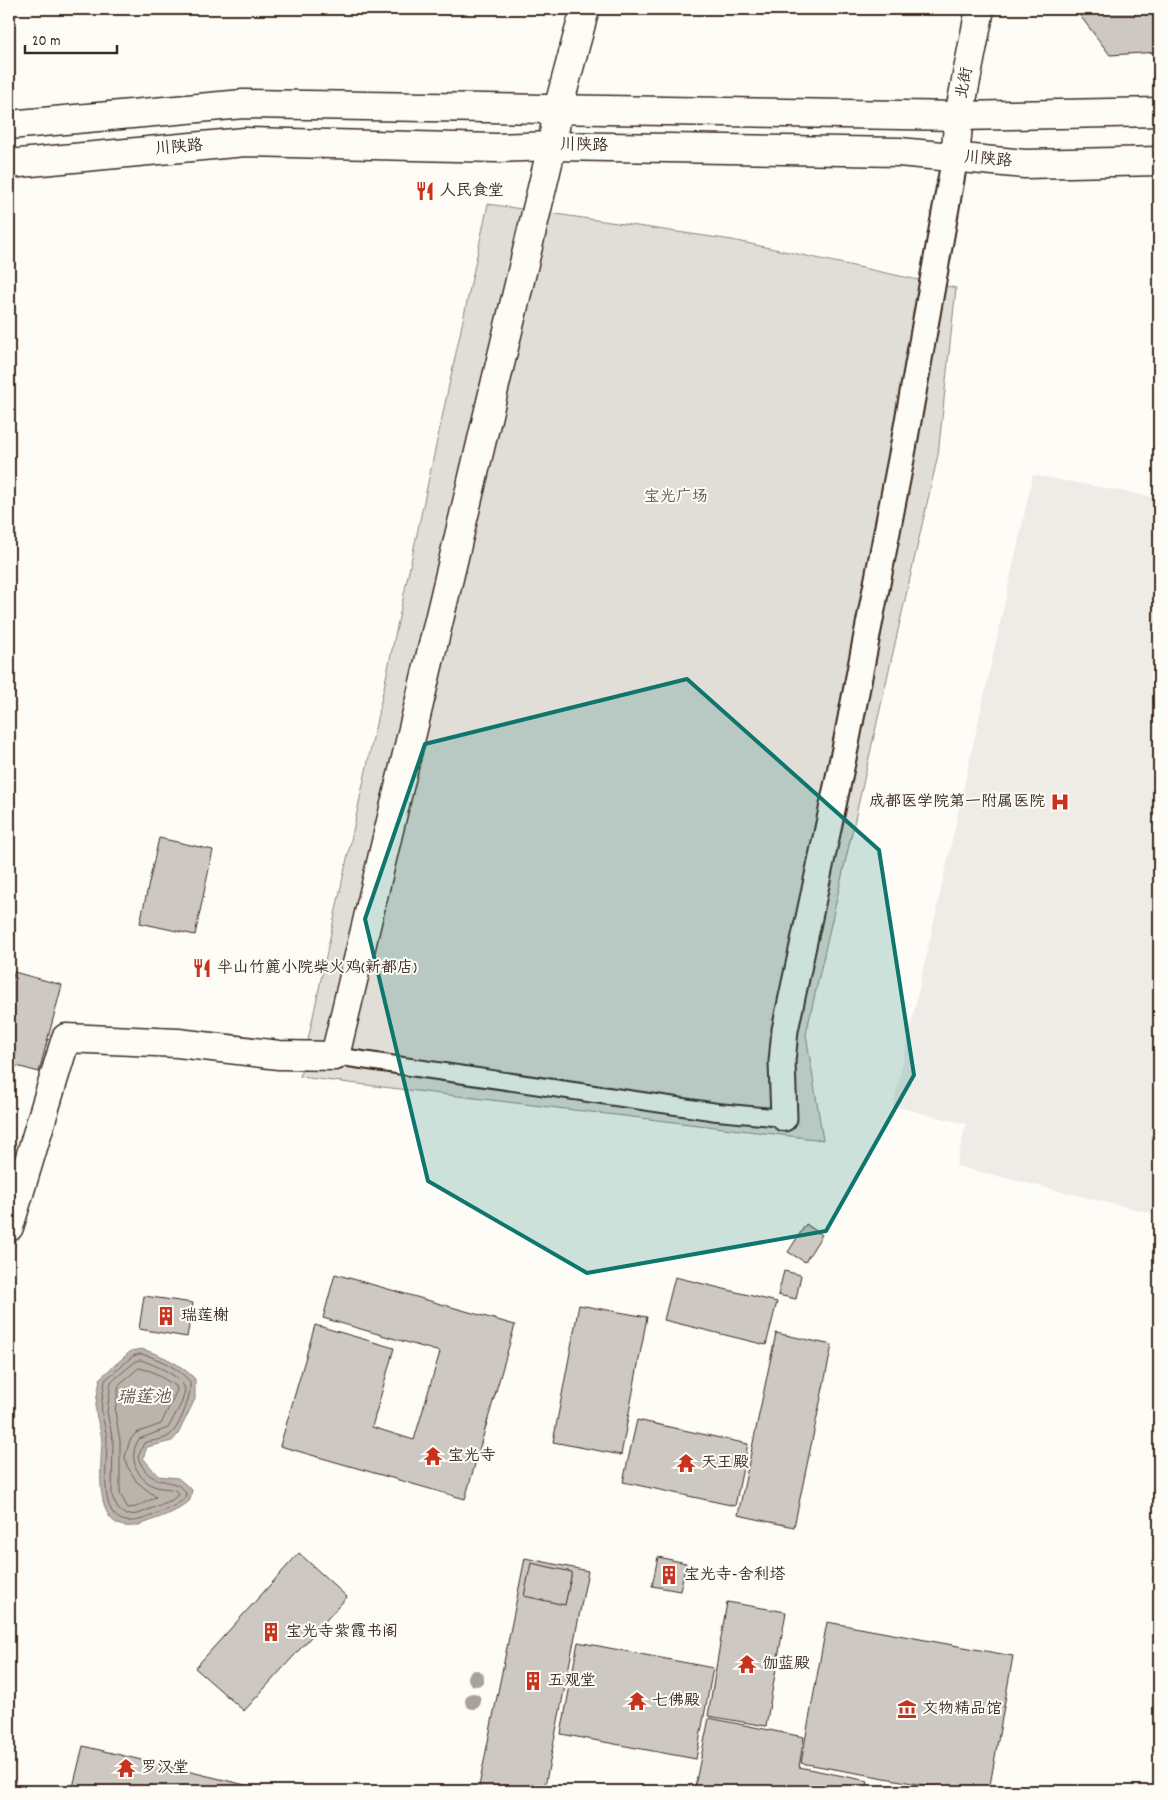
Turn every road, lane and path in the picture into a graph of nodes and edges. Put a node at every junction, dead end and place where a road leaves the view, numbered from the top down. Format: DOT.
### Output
graph roads {
  1 [pos="585,9"];
  2 [pos="980,9"];
  3 [pos="558,109"];
  4 [pos="1159,112"];
  5 [pos="959,116"];
  6 [pos="9,125"];
  7 [pos="552,146"];
  8 [pos="955,157"];
  9 [pos="1159,161"];
  10 [pos="9,164"];
  11 [pos="335,1056"];
  12 [pos="784,1118"];
  13 [pos="9,1227"];
  1 -- 3 [label="main road"];
  2 -- 5 [label="main road, 北街"];
  3 -- 5 [label="main road"];
  3 -- 6 [label="main road"];
  3 -- 7 [label="main road"];
  4 -- 5 [label="main road"];
  5 -- 8 [label="main road, 北街"];
  7 -- 8 [label="main road, 川陕路"];
  7 -- 10 [label="main road, 川陕路"];
  7 -- 11 [label="main road"];
  8 -- 9 [label="main road, 川陕路"];
  8 -- 12 [label="street"];
  11 -- 12 [label="lane"];
  11 -- 13 [label="main road"];
}
